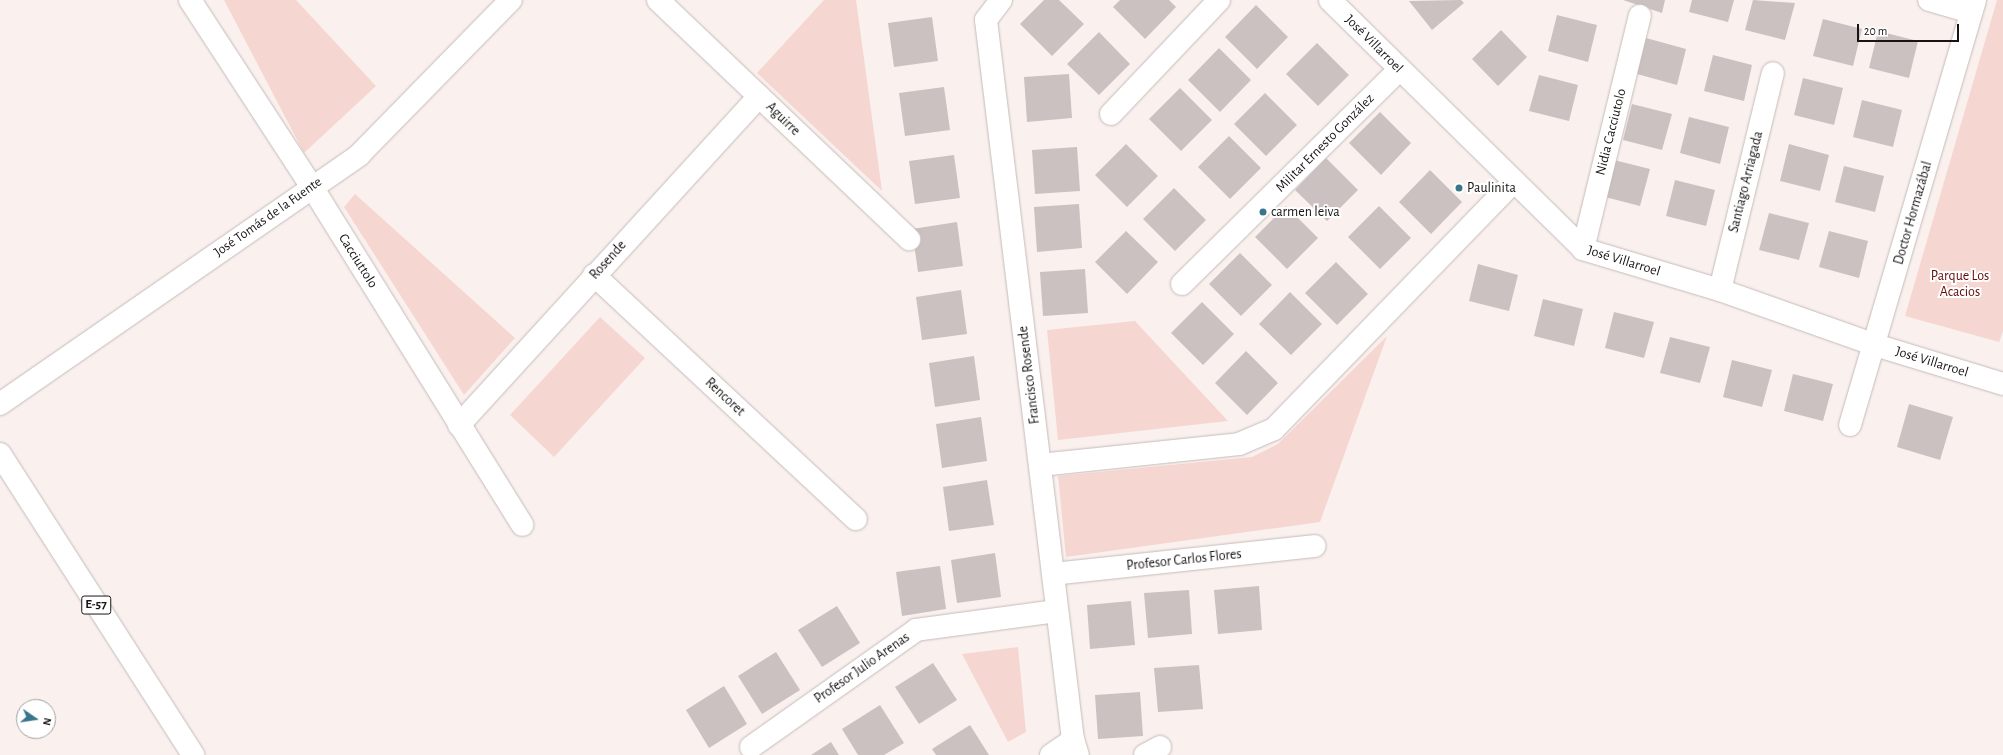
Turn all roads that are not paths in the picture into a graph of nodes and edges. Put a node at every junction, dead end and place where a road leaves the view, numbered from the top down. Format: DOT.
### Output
graph roads {
  1 [pos="190,0"];
  2 [pos="511,0"];
  3 [pos="658,0"];
  4 [pos="1001,0"];
  5 [pos="1219,0"];
  6 [pos="1929,0"];
  7 [pos="1340,3"];
  8 [pos="1973,6"];
  9 [pos="1640,16"];
  10 [pos="1400,69"];
  11 [pos="1773,73"];
  12 [pos="759,96"];
  13 [pos="1112,114"];
  14 [pos="1514,181"];
  15 [pos="312,187"];
  16 [pos="909,239"];
  17 [pos="1583,249"];
  18 [pos="594,275"];
  19 [pos="1182,284"];
  20 [pos="1720,290"];
  21 [pos="1875,345"];
  22 [pos="2002,380"];
  23 [pos="0,404"];
  24 [pos="459,425"];
  25 [pos="1850,425"];
  26 [pos="0,454"];
  27 [pos="1040,465"];
  28 [pos="856,519"];
  29 [pos="522,526"];
  30 [pos="1315,546"];
  31 [pos="1053,574"];
  32 [pos="1057,611"];
  33 [pos="751,747"];
  34 [pos="1075,748"];
  35 [pos="193,755"];
  36 [pos="1052,755"];
  1 -- 15 [label="street, Cacciuttolo"];
  2 -- 15 [label="street, José Tomás de la Fuente"];
  3 -- 12 [label="street, Aguirre"];
  4 -- 27 [label="street, Francisco Rosende"];
  5 -- 13 [label="street"];
  6 -- 8 [label="street"];
  7 -- 10 [label="street, José Villarroel"];
  8 -- 21 [label="street, Doctor Hormazábal"];
  9 -- 17 [label="street, Nidia Cacciutolo"];
  10 -- 14 [label="street, José Villarroel"];
  10 -- 19 [label="street, Militar Ernesto González"];
  11 -- 20 [label="street, Santiago Arriagada"];
  12 -- 16 [label="street, Aguirre"];
  12 -- 18 [label="street, Rosende"];
  14 -- 17 [label="street, José Villarroel"];
  14 -- 27 [label="street"];
  15 -- 23 [label="street, José Tomás de la Fuente"];
  15 -- 24 [label="street, Cacciuttolo"];
  17 -- 20 [label="street, José Villarroel"];
  18 -- 24 [label="street, Rosende"];
  18 -- 28 [label="street, Rencoret"];
  20 -- 21 [label="street, José Villarroel"];
  21 -- 22 [label="street, José Villarroel"];
  21 -- 25 [label="street, Doctor Hormazábal"];
  24 -- 29 [label="street, Cacciuttolo"];
  26 -- 35 [label="street, E-57"];
  27 -- 31 [label="street, Francisco Rosende"];
  30 -- 31 [label="street, Profesor Carlos Flores"];
  31 -- 32 [label="street, Francisco Rosende"];
  32 -- 33 [label="street, Profesor Julio Arenas"];
  32 -- 34 [label="street, Francisco Rosende"];
  34 -- 36 [label="street"];
}
